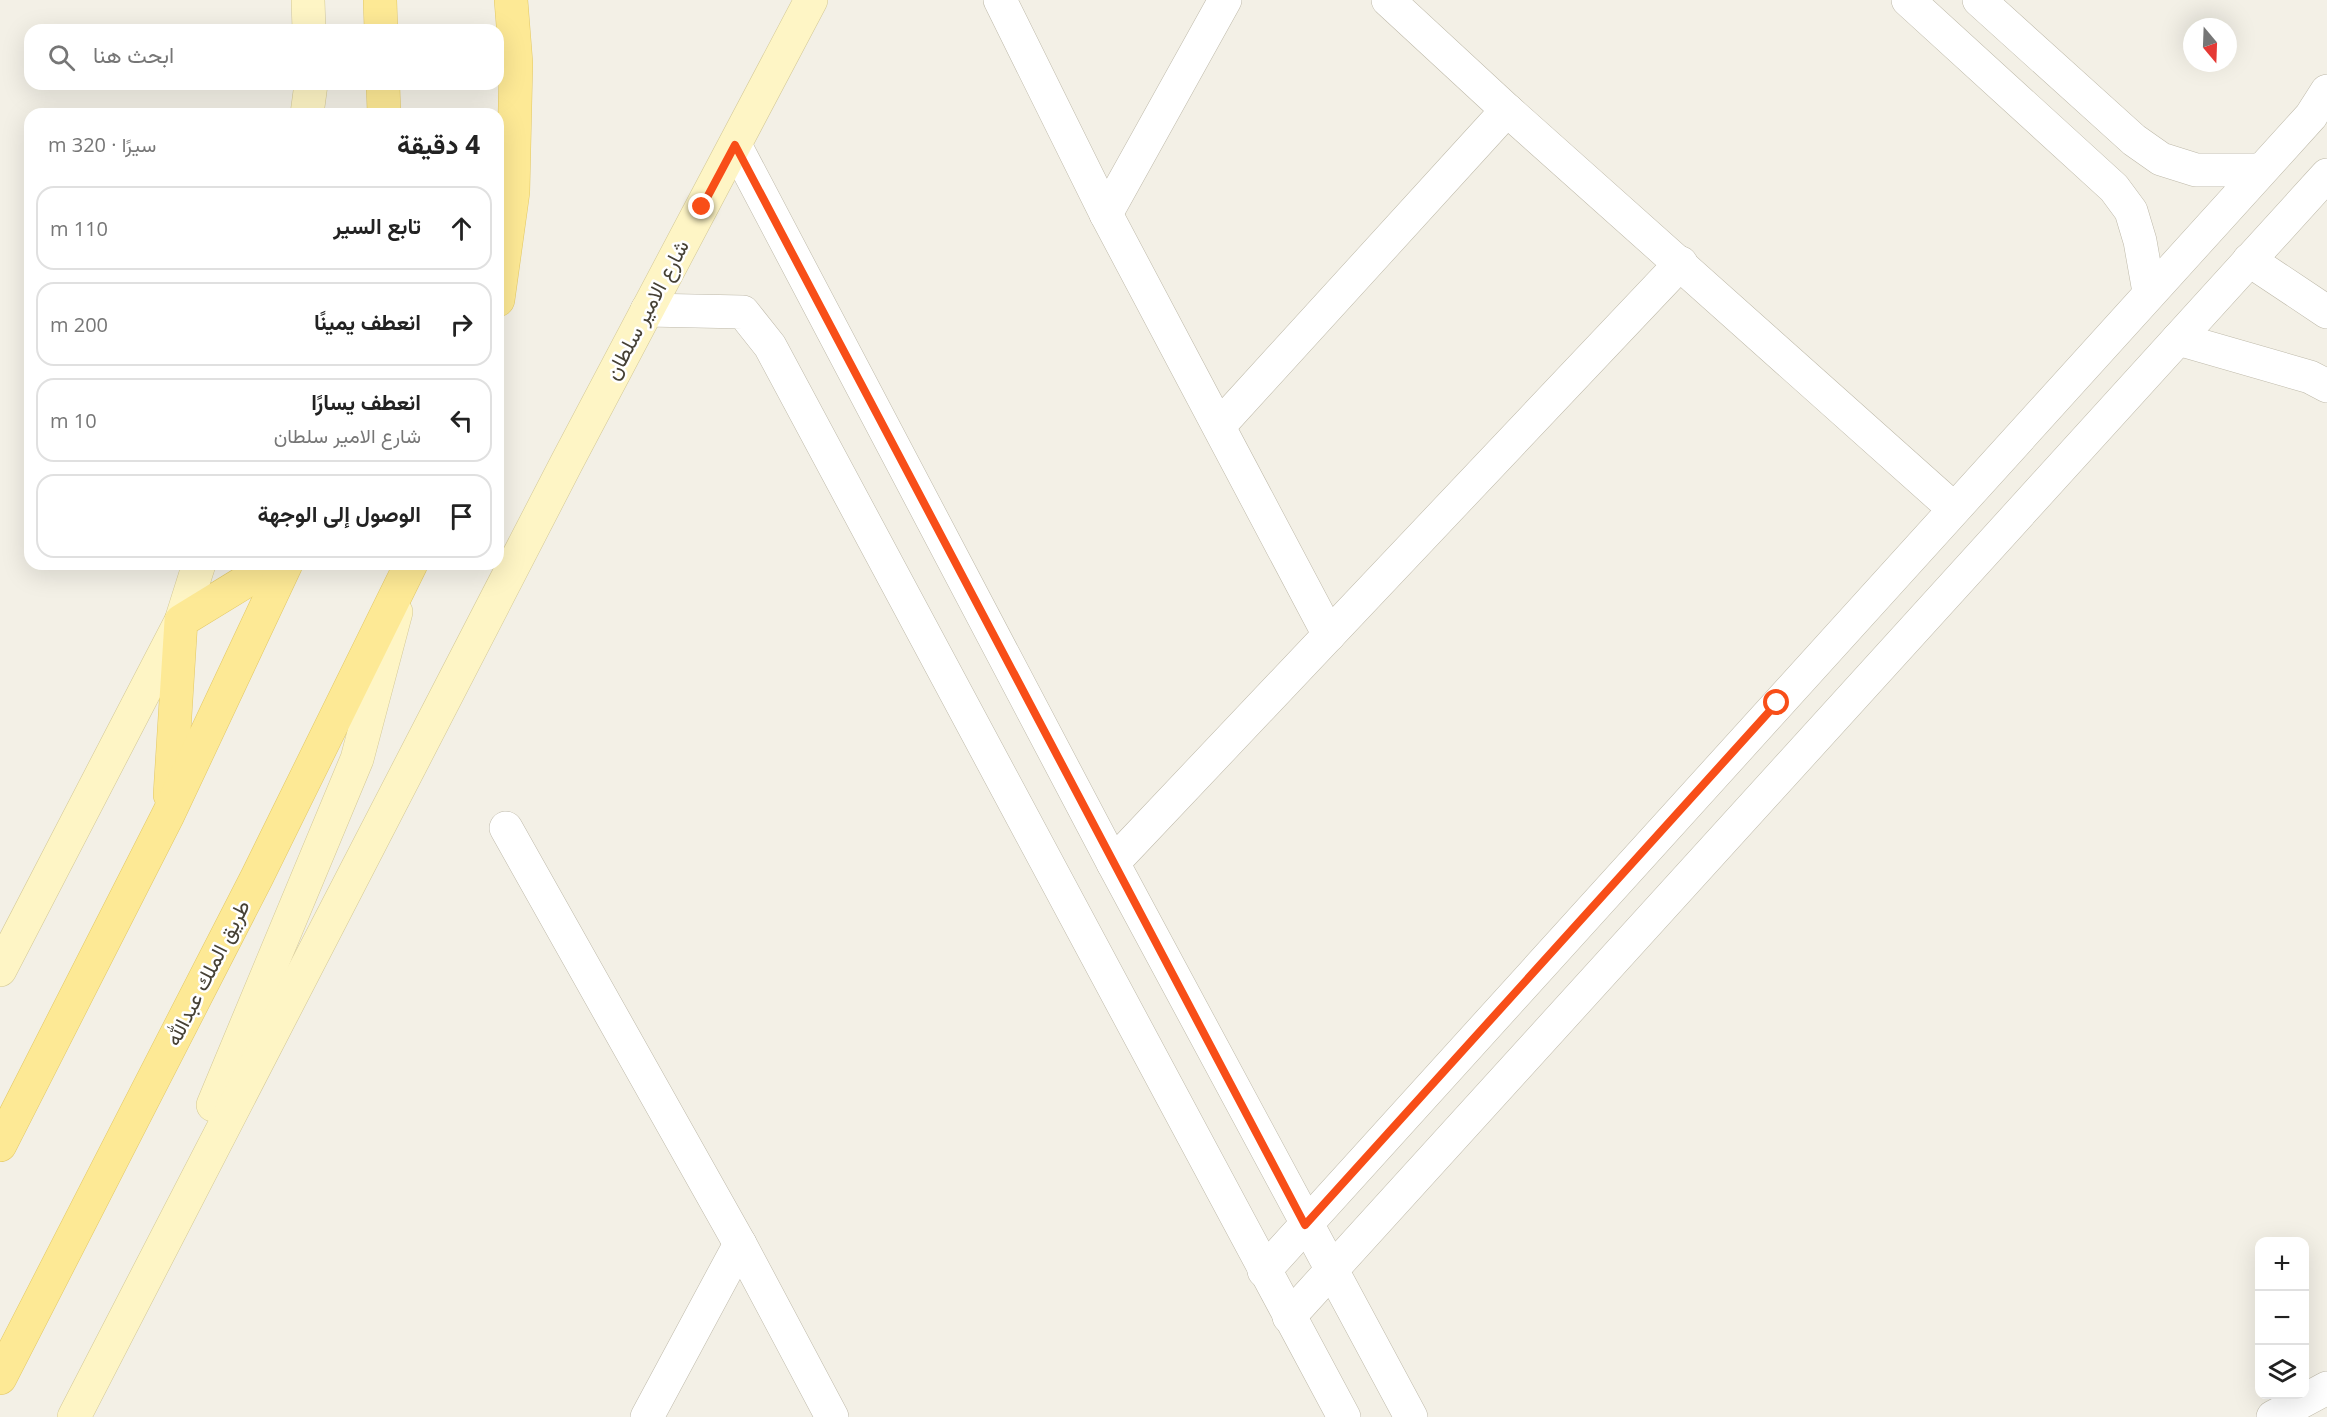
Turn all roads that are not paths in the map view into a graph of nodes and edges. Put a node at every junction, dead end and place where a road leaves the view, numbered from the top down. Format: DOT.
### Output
graph roads {
  1 [pos="308,0"];
  2 [pos="380,0"];
  3 [pos="511,0"];
  4 [pos="811,0"];
  5 [pos="1000,0"];
  6 [pos="1225,0"];
  7 [pos="1388,0"];
  8 [pos="1908,0"];
  9 [pos="1979,0"];
  10 [pos="309,24"];
  11 [pos="381,24"];
  12 [pos="310,90"];
  13 [pos="383,90"];
  14 [pos="2327,91"];
  15 [pos="308,108"];
  16 [pos="384,108"];
  17 [pos="1507,110"];
  18 [pos="735,145"];
  19 [pos="2262,170"];
  20 [pos="2327,175"];
  21 [pos="1106,214"];
  22 [pos="504,257"];
  23 [pos="2249,260"];
  24 [pos="1681,263"];
  25 [pos="2150,292"];
  26 [pos="647,310"];
  27 [pos="2327,312"];
  28 [pos="2178,339"];
  29 [pos="2327,386"];
  30 [pos="1219,426"];
  31 [pos="1953,508"];
  32 [pos="197,570"];
  33 [pos="264,570"];
  34 [pos="283,570"];
  35 [pos="408,571"];
  36 [pos="181,621"];
  37 [pos="1329,635"];
  38 [pos="168,815"];
  39 [pos="506,828"];
  40 [pos="1113,863"];
  41 [pos="0,970"];
  42 [pos="0,1145"];
  43 [pos="1305,1225"];
  44 [pos="740,1244"];
  45 [pos="1264,1271"];
  46 [pos="1330,1271"];
  47 [pos="1289,1317"];
  48 [pos="121,1326"];
  49 [pos="0,1378"];
  50 [pos="2327,1388"];
  51 [pos="74,1417"];
  52 [pos="647,1417"];
  53 [pos="832,1417"];
  54 [pos="1344,1417"];
  55 [pos="1411,1417"];
  56 [pos="2273,1417"];
  1 -- 10 [label="main road"];
  2 -- 11 [label="main road"];
  3 -- 22 [label="main road"];
  4 -- 18 [label="main road, شارع الامير سلطان"];
  5 -- 21 [label="street"];
  6 -- 21 [label="street"];
  7 -- 17 [label="street"];
  8 -- 25 [label="street"];
  9 -- 19 [label="street"];
  12 -- 15 [label="main road"];
  13 -- 16 [label="main road"];
  14 -- 19 [label="street"];
  17 -- 24 [label="street"];
  17 -- 30 [label="street"];
  18 -- 26 [label="main road, شارع الامير سلطان"];
  18 -- 40 [label="street"];
  19 -- 25 [label="street"];
  20 -- 23 [label="street"];
  21 -- 30 [label="street"];
  23 -- 27 [label="street"];
  23 -- 28 [label="street"];
  24 -- 31 [label="street"];
  24 -- 37 [label="street"];
  25 -- 31 [label="street"];
  26 -- 45 [label="street"];
  26 -- 48 [label="main road, شارع الامير سلطان"];
  28 -- 29 [label="street"];
  28 -- 46 [label="street"];
  30 -- 37 [label="street"];
  31 -- 43 [label="street"];
  32 -- 36 [label="main road"];
  33 -- 36 [label="main road"];
  34 -- 38 [label="main road"];
  35 -- 48 [label="main road"];
  35 -- 49 [label="main road, طريق الملك عبدالله"];
  36 -- 38 [label="main road"];
  36 -- 41 [label="main road"];
  37 -- 40 [label="street"];
  38 -- 42 [label="main road"];
  39 -- 44 [label="street"];
  40 -- 43 [label="street"];
  43 -- 45 [label="street"];
  43 -- 46 [label="street"];
  44 -- 52 [label="street"];
  44 -- 53 [label="street"];
  45 -- 47 [label="street"];
  46 -- 47 [label="street"];
  46 -- 55 [label="street"];
  47 -- 54 [label="street"];
  48 -- 51 [label="main road"];
  50 -- 56 [label="street"];
}
